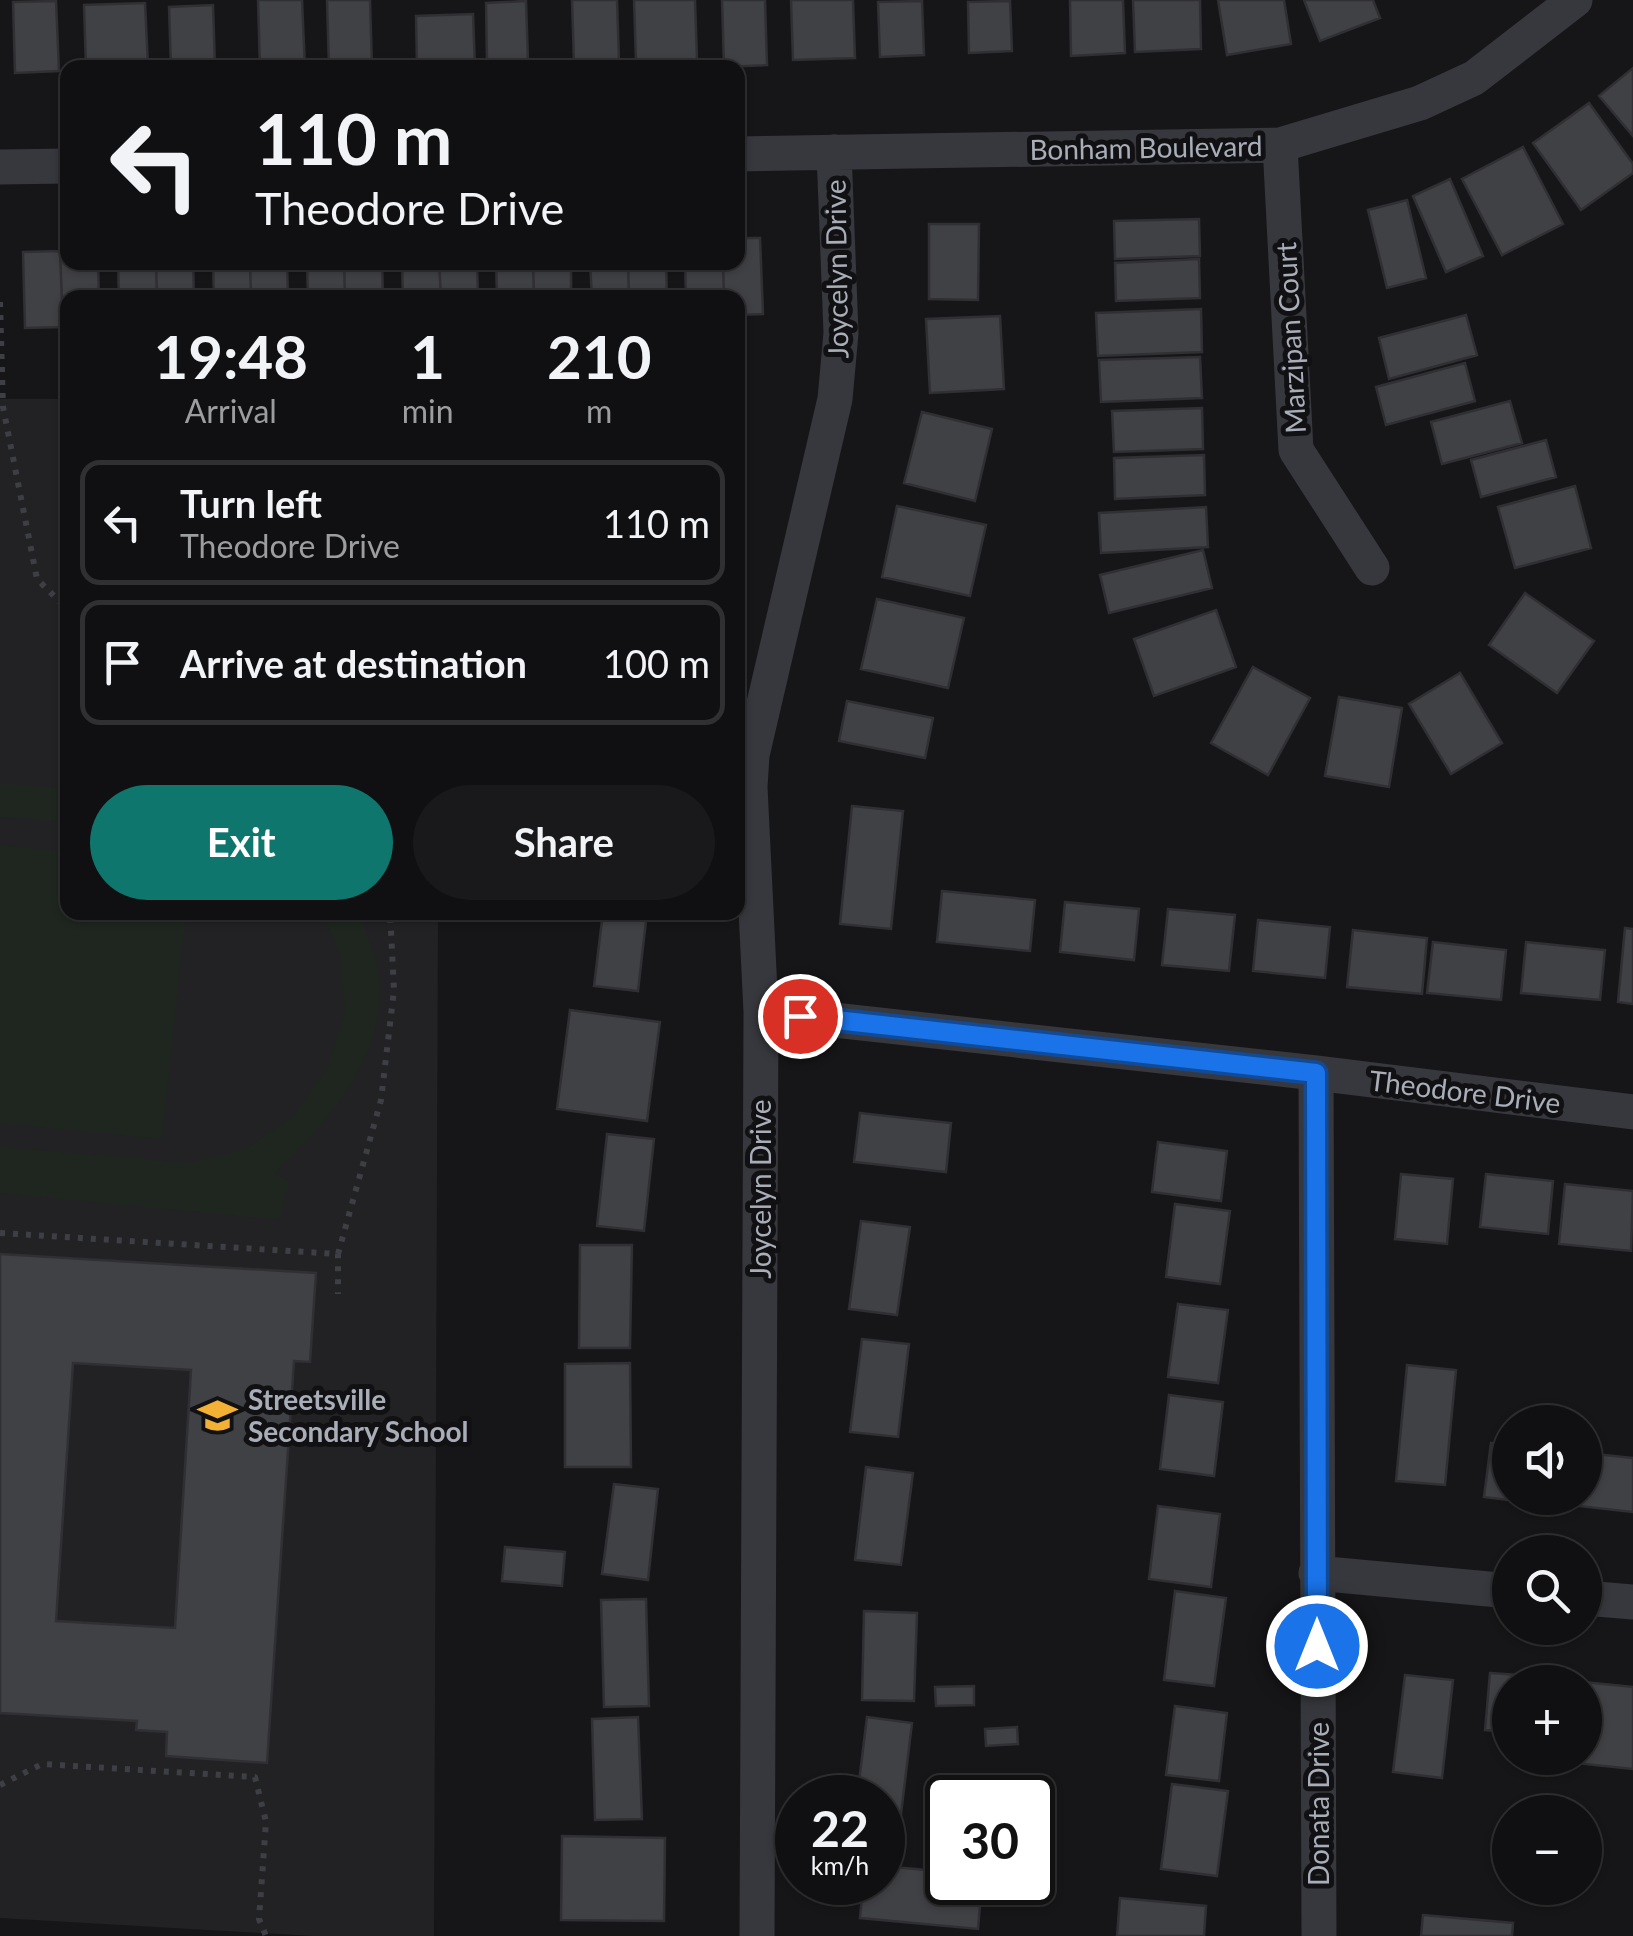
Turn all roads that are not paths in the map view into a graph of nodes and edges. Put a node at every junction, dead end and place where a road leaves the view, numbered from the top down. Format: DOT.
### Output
graph roads {
  1 [pos="1575,0"];
  2 [pos="1280,145"];
  3 [pos="834,152"];
  4 [pos="745,154"];
  5 [pos="60,166"];
  6 [pos="0,167"];
  7 [pos="1372,568"];
  8 [pos="760,1012"];
  9 [pos="1316,1073"];
  10 [pos="1633,1112"];
  11 [pos="1316,1573"];
  12 [pos="1492,1589"];
  13 [pos="1602,1599"];
  14 [pos="1633,1602"];
  15 [pos="756,1936"];
  16 [pos="1319,1936"];
  1 -- 2 [label="street, Bonham Boulevard"];
  2 -- 3 [label="street, Bonham Boulevard"];
  2 -- 7 [label="street, Marzipan Court"];
  3 -- 4 [label="street, Bonham Boulevard"];
  3 -- 8 [label="street, Joycelyn Drive"];
  5 -- 6 [label="street"];
  8 -- 9 [label="street, Theodore Drive"];
  8 -- 15 [label="street, Joycelyn Drive"];
  9 -- 10 [label="street, Theodore Drive"];
  9 -- 11 [label="street, Donata Drive"];
  11 -- 12 [label="street"];
  11 -- 16 [label="street, Donata Drive"];
  13 -- 14 [label="street"];
}
